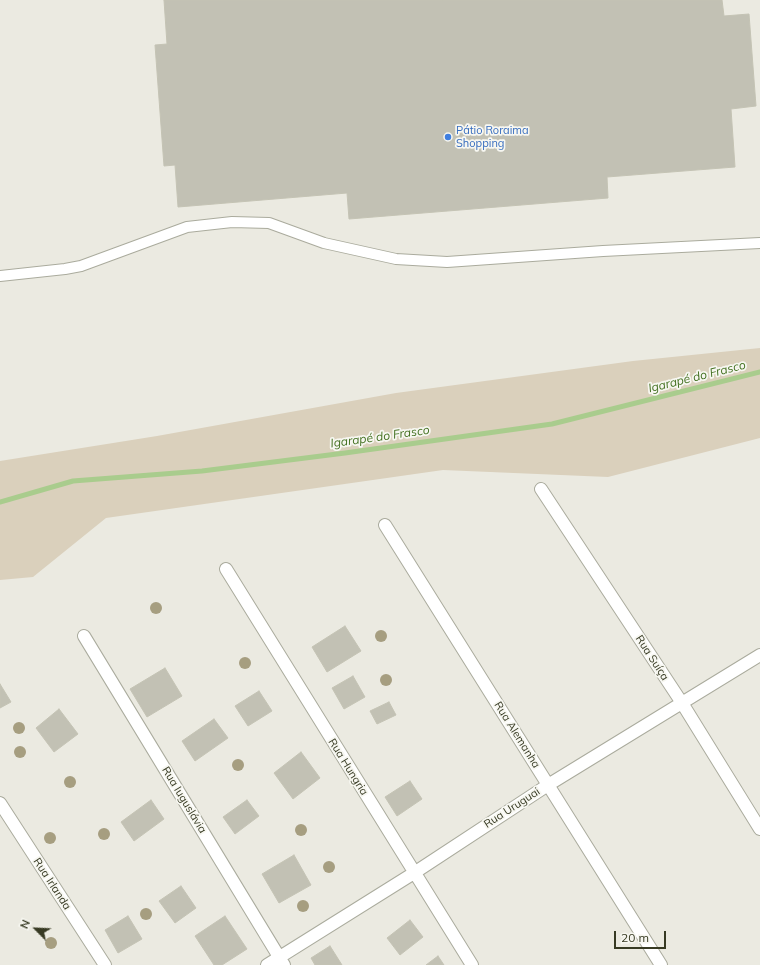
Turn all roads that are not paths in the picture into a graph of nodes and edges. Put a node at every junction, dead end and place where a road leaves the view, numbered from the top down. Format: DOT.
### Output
graph roads {
  1 [pos="760,243"];
  2 [pos="0,276"];
  3 [pos="541,490"];
  4 [pos="385,525"];
  5 [pos="226,570"];
  6 [pos="84,636"];
  7 [pos="760,655"];
  8 [pos="682,703"];
  9 [pos="548,785"];
  10 [pos="0,803"];
  11 [pos="760,829"];
  12 [pos="414,873"];
  13 [pos="282,961"];
  14 [pos="105,965"];
  15 [pos="267,965"];
  16 [pos="472,965"];
  17 [pos="661,965"];
  1 -- 2 [label="lane"];
  3 -- 8 [label="street, Rua Suíça"];
  4 -- 9 [label="street, Rua Alemanha"];
  5 -- 12 [label="street, Rua Hungria"];
  6 -- 13 [label="street, Rua Iuguslávia"];
  7 -- 8 [label="street, Rua Uruguai"];
  8 -- 9 [label="street, Rua Uruguai"];
  8 -- 11 [label="street, Rua Suíça"];
  9 -- 12 [label="street, Rua Uruguai"];
  9 -- 17 [label="street, Rua Alemanha"];
  10 -- 14 [label="street, Rua Irlanda"];
  12 -- 13 [label="street, Rua Uruguai"];
  12 -- 16 [label="street, Rua Hungria"];
  13 -- 15 [label="street, Rua Uruguai"];
}
